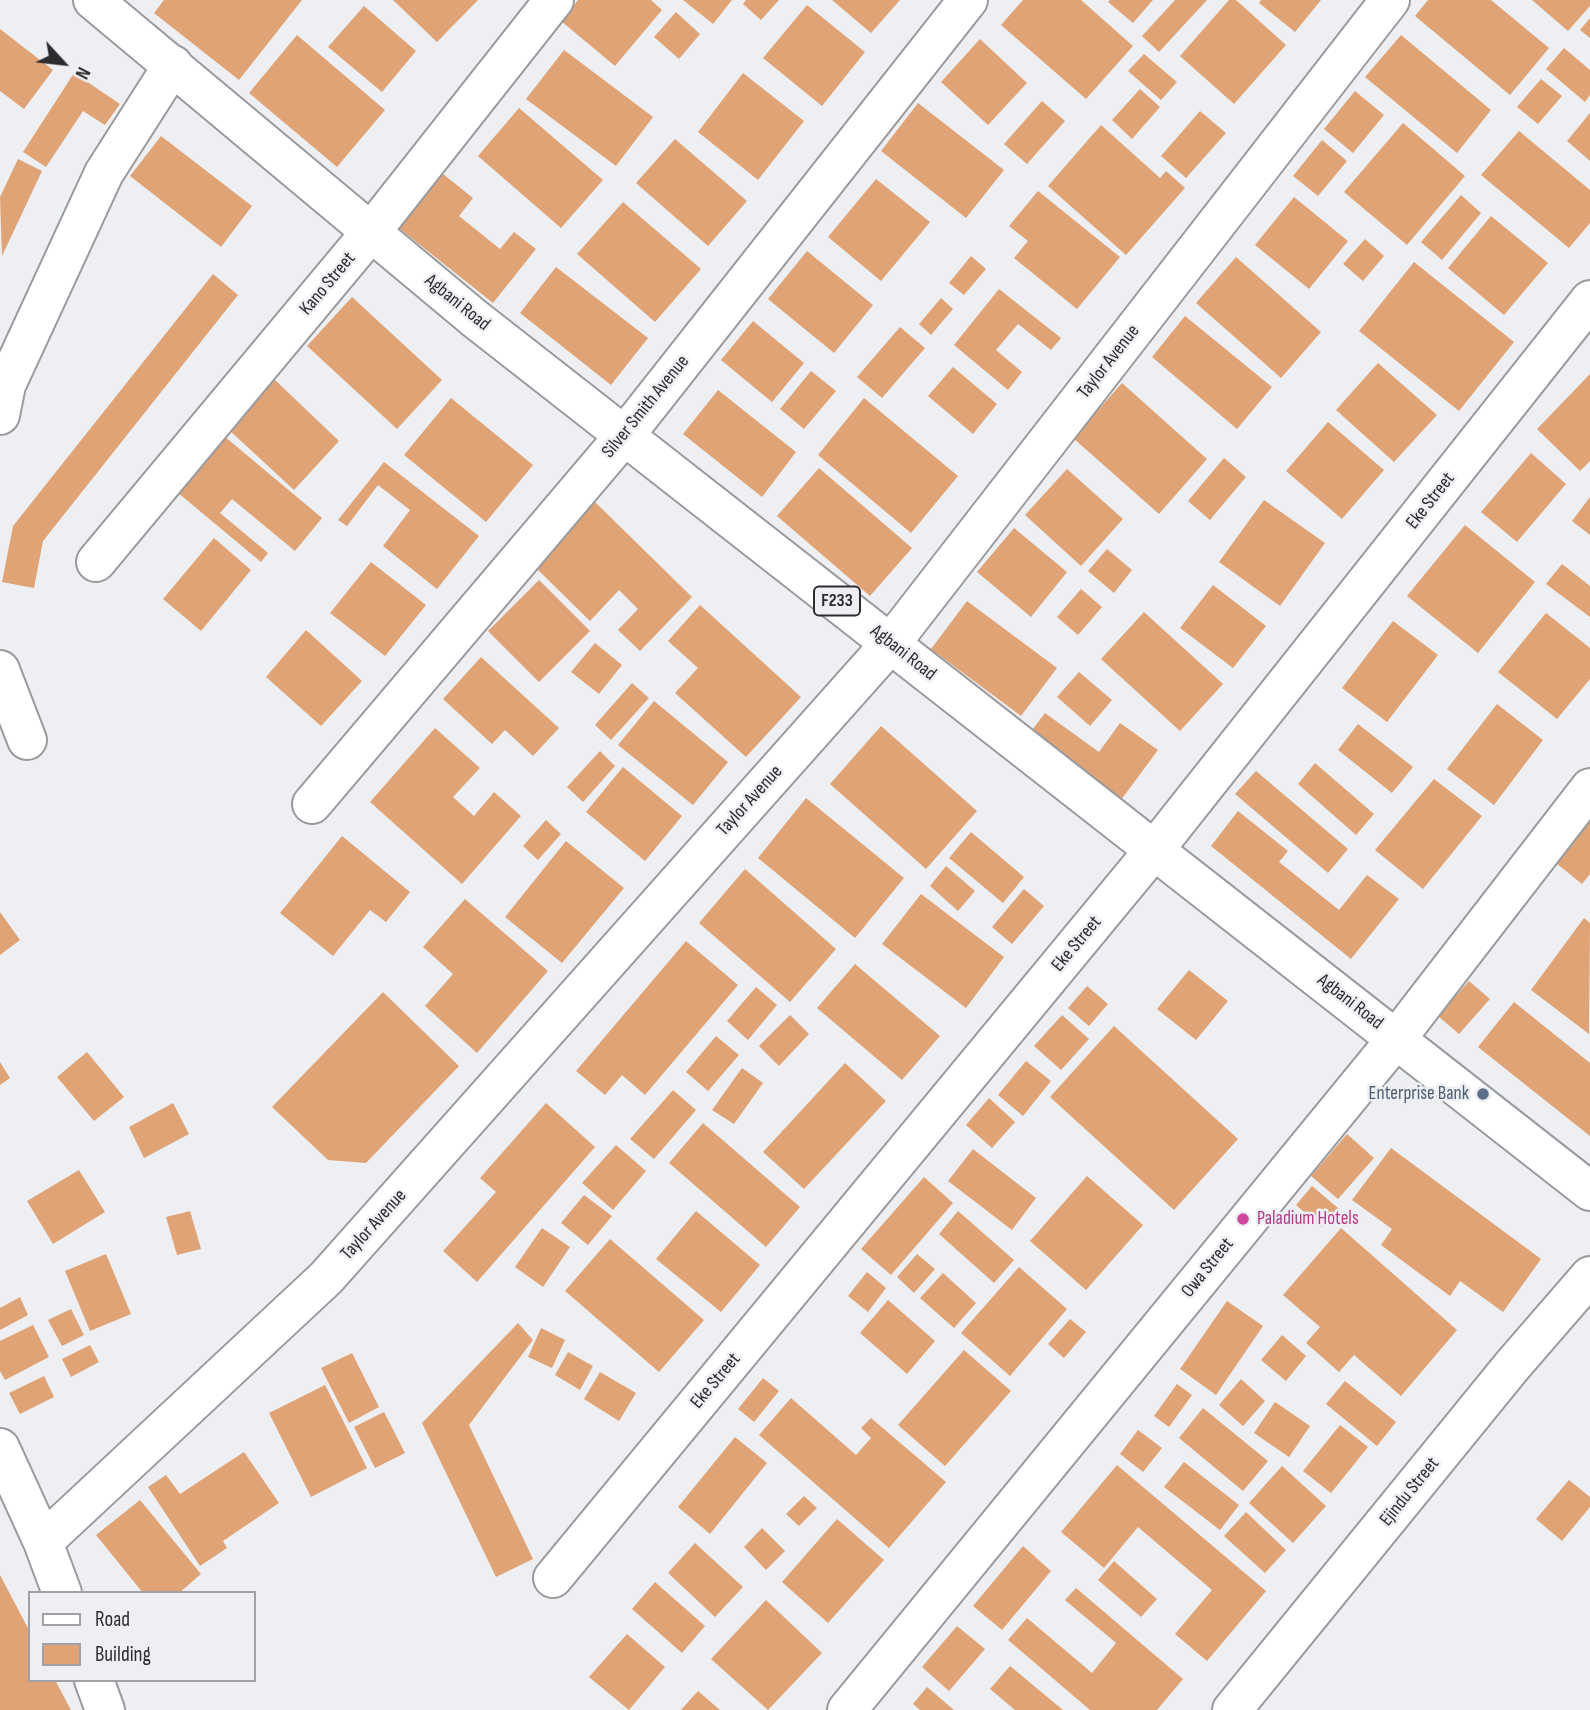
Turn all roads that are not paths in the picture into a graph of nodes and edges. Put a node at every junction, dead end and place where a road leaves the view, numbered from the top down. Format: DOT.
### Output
graph roads {
  1 [pos="554,0"];
  2 [pos="968,0"];
  3 [pos="1390,0"];
  4 [pos="95,1"];
  5 [pos="173,65"];
  6 [pos="371,232"];
  7 [pos="1590,300"];
  8 [pos="0,415"];
  9 [pos="625,435"];
  10 [pos="96,562"];
  11 [pos="891,643"];
  12 [pos="0,670"];
  13 [pos="27,740"];
  14 [pos="1590,788"];
  15 [pos="312,804"];
  16 [pos="1155,849"];
  17 [pos="1396,1038"];
  18 [pos="1590,1191"];
  19 [pos="1590,1276"];
  20 [pos="0,1448"];
  21 [pos="43,1542"];
  22 [pos="553,1578"];
  23 [pos="61,1591"];
  24 [pos="95,1682"];
  25 [pos="105,1710"];
  26 [pos="847,1710"];
  27 [pos="1232,1710"];
  1 -- 6 [label="street, Kano Street"];
  2 -- 9 [label="street, Silver Smith Avenue"];
  3 -- 11 [label="street, Taylor Avenue"];
  4 -- 5 [label="street, Agbani Road / F233"];
  5 -- 6 [label="street, Agbani Road / F233"];
  5 -- 8 [label="street"];
  6 -- 9 [label="street, Agbani Road / F233"];
  6 -- 10 [label="street, Kano Street"];
  7 -- 16 [label="street, Eke Street"];
  9 -- 11 [label="street, Agbani Road / F233"];
  9 -- 15 [label="street, Silver Smith Avenue"];
  11 -- 16 [label="street, Agbani Road / F233"];
  11 -- 21 [label="street, Taylor Avenue"];
  12 -- 13 [label="street"];
  14 -- 17 [label="street, Owa Street"];
  16 -- 17 [label="street, Agbani Road / F233"];
  16 -- 22 [label="street, Eke Street"];
  17 -- 18 [label="street, Agbani Road / F233"];
  17 -- 26 [label="street, Owa Street"];
  19 -- 27 [label="street, Ejindu Street"];
  20 -- 21 [label="street"];
  21 -- 23 [label="street"];
  24 -- 25 [label="street"];
}
